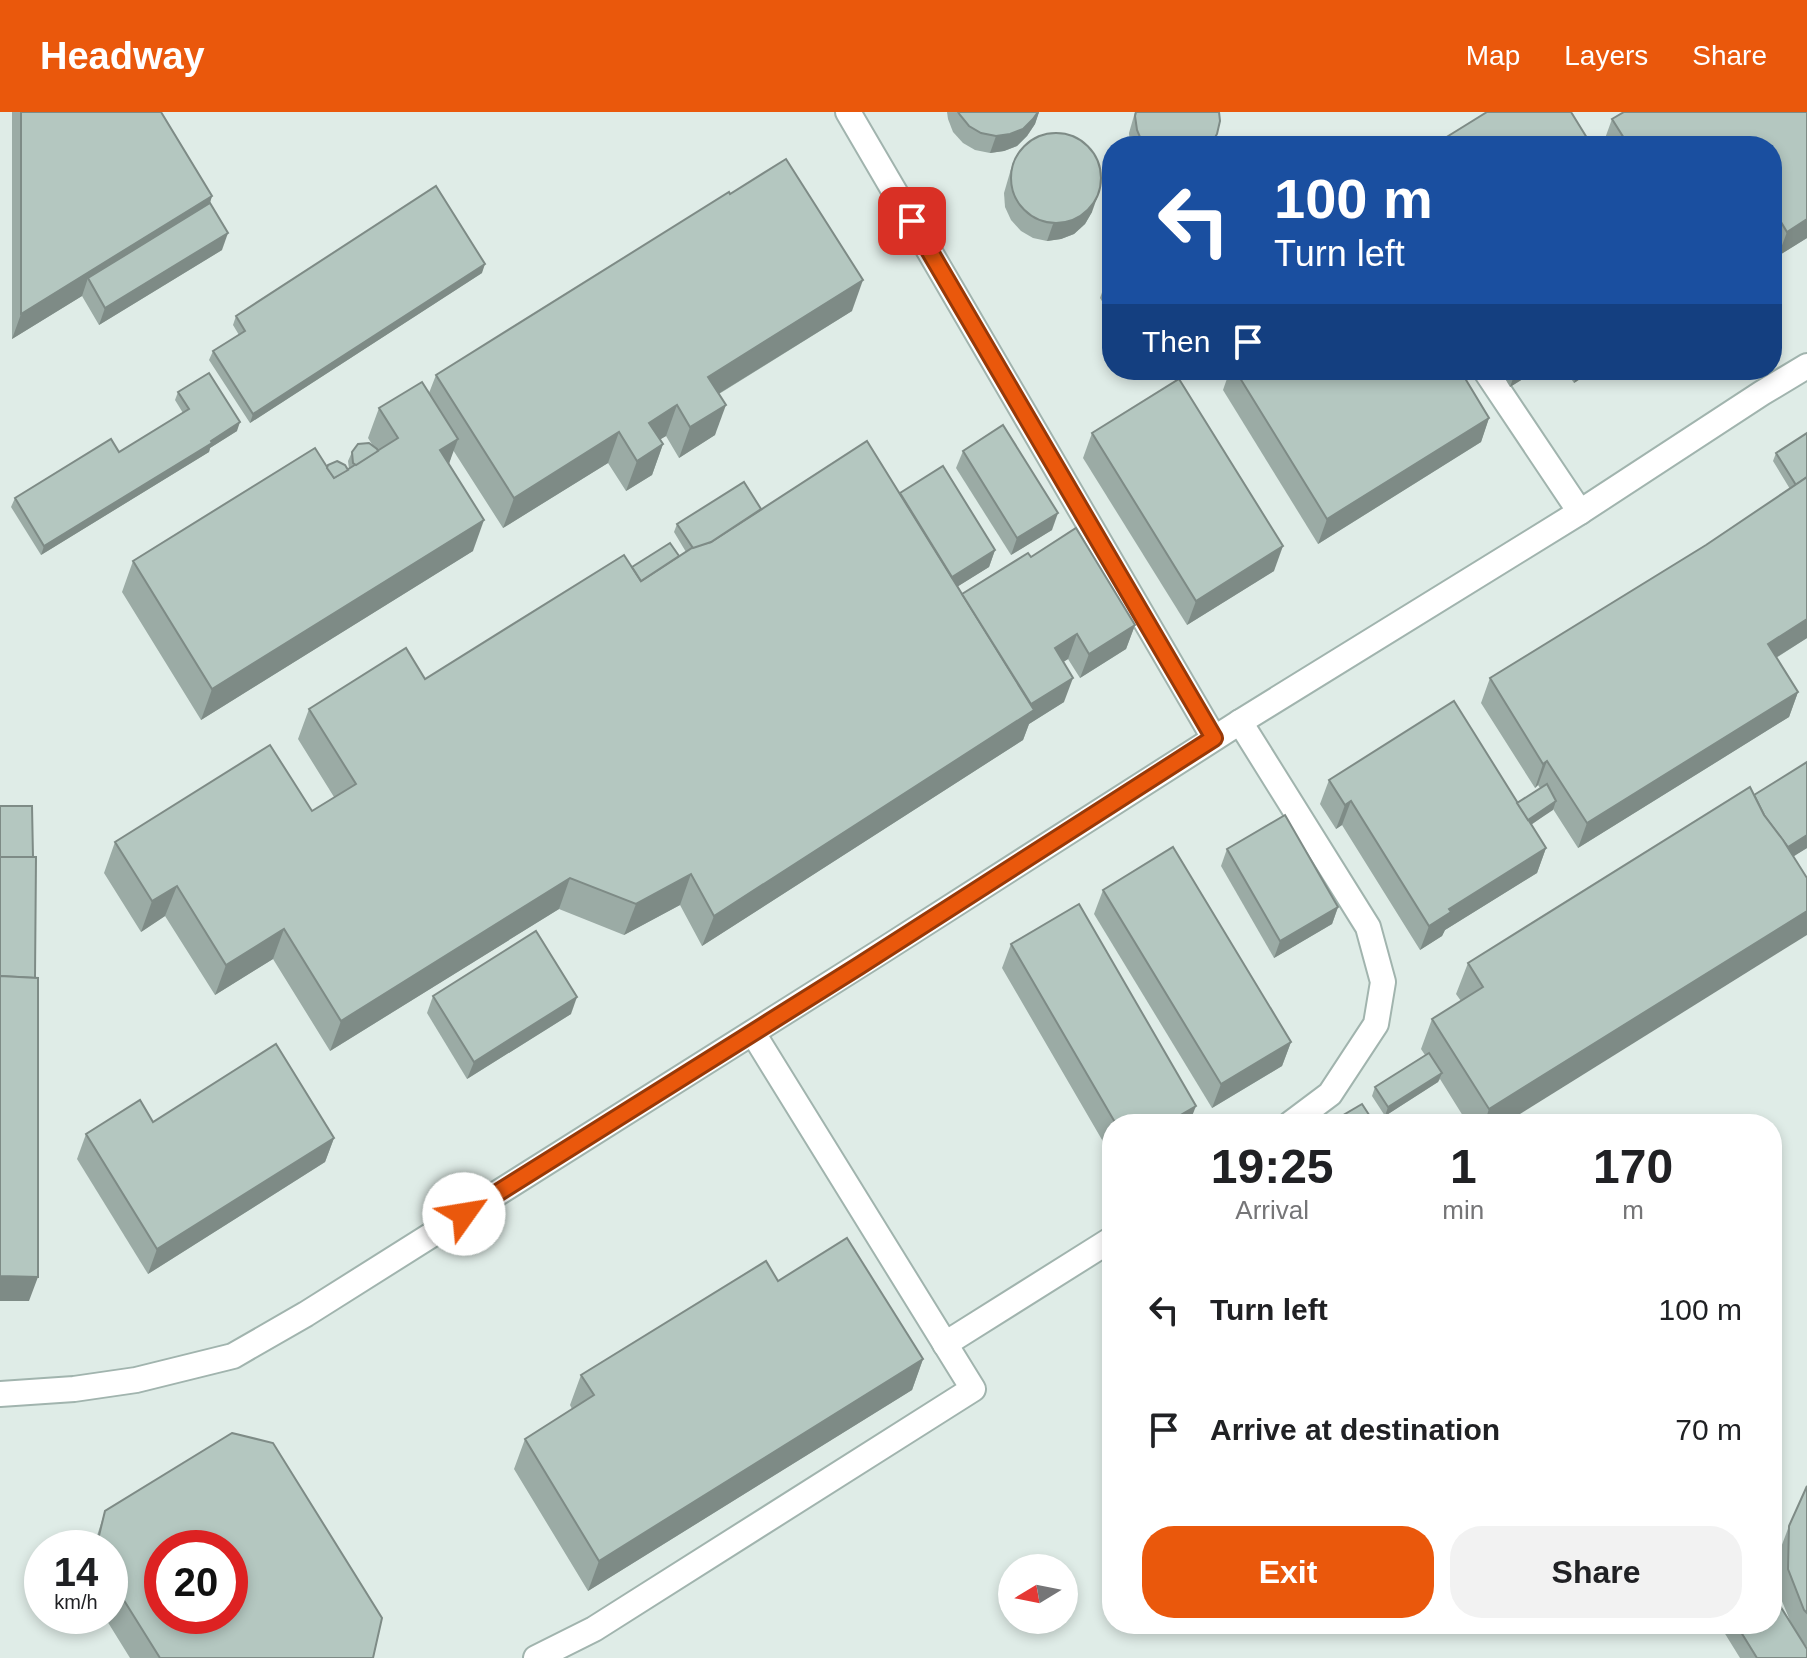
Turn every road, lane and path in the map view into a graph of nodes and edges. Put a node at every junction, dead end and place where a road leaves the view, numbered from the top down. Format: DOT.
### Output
graph roads {
  1 [pos="848,112"];
  2 [pos="1807,366"];
  3 [pos="1492,380"];
  4 [pos="1580,512"];
  5 [pos="1240,722"];
  6 [pos="1214,738"];
  7 [pos="753,1033"];
  8 [pos="1303,1114"];
  9 [pos="1102,1245"];
  10 [pos="945,1344"];
  11 [pos="0,1394"];
  12 [pos="536,1658"];
  1 -- 6 [label="lane"];
  2 -- 4 [label="lane"];
  3 -- 4 [label="lane"];
  4 -- 5 [label="lane"];
  5 -- 6 [label="lane"];
  5 -- 8 [label="lane"];
  6 -- 7 [label="lane"];
  7 -- 10 [label="lane"];
  7 -- 11 [label="lane"];
  9 -- 10 [label="lane"];
  10 -- 12 [label="lane"];
}
